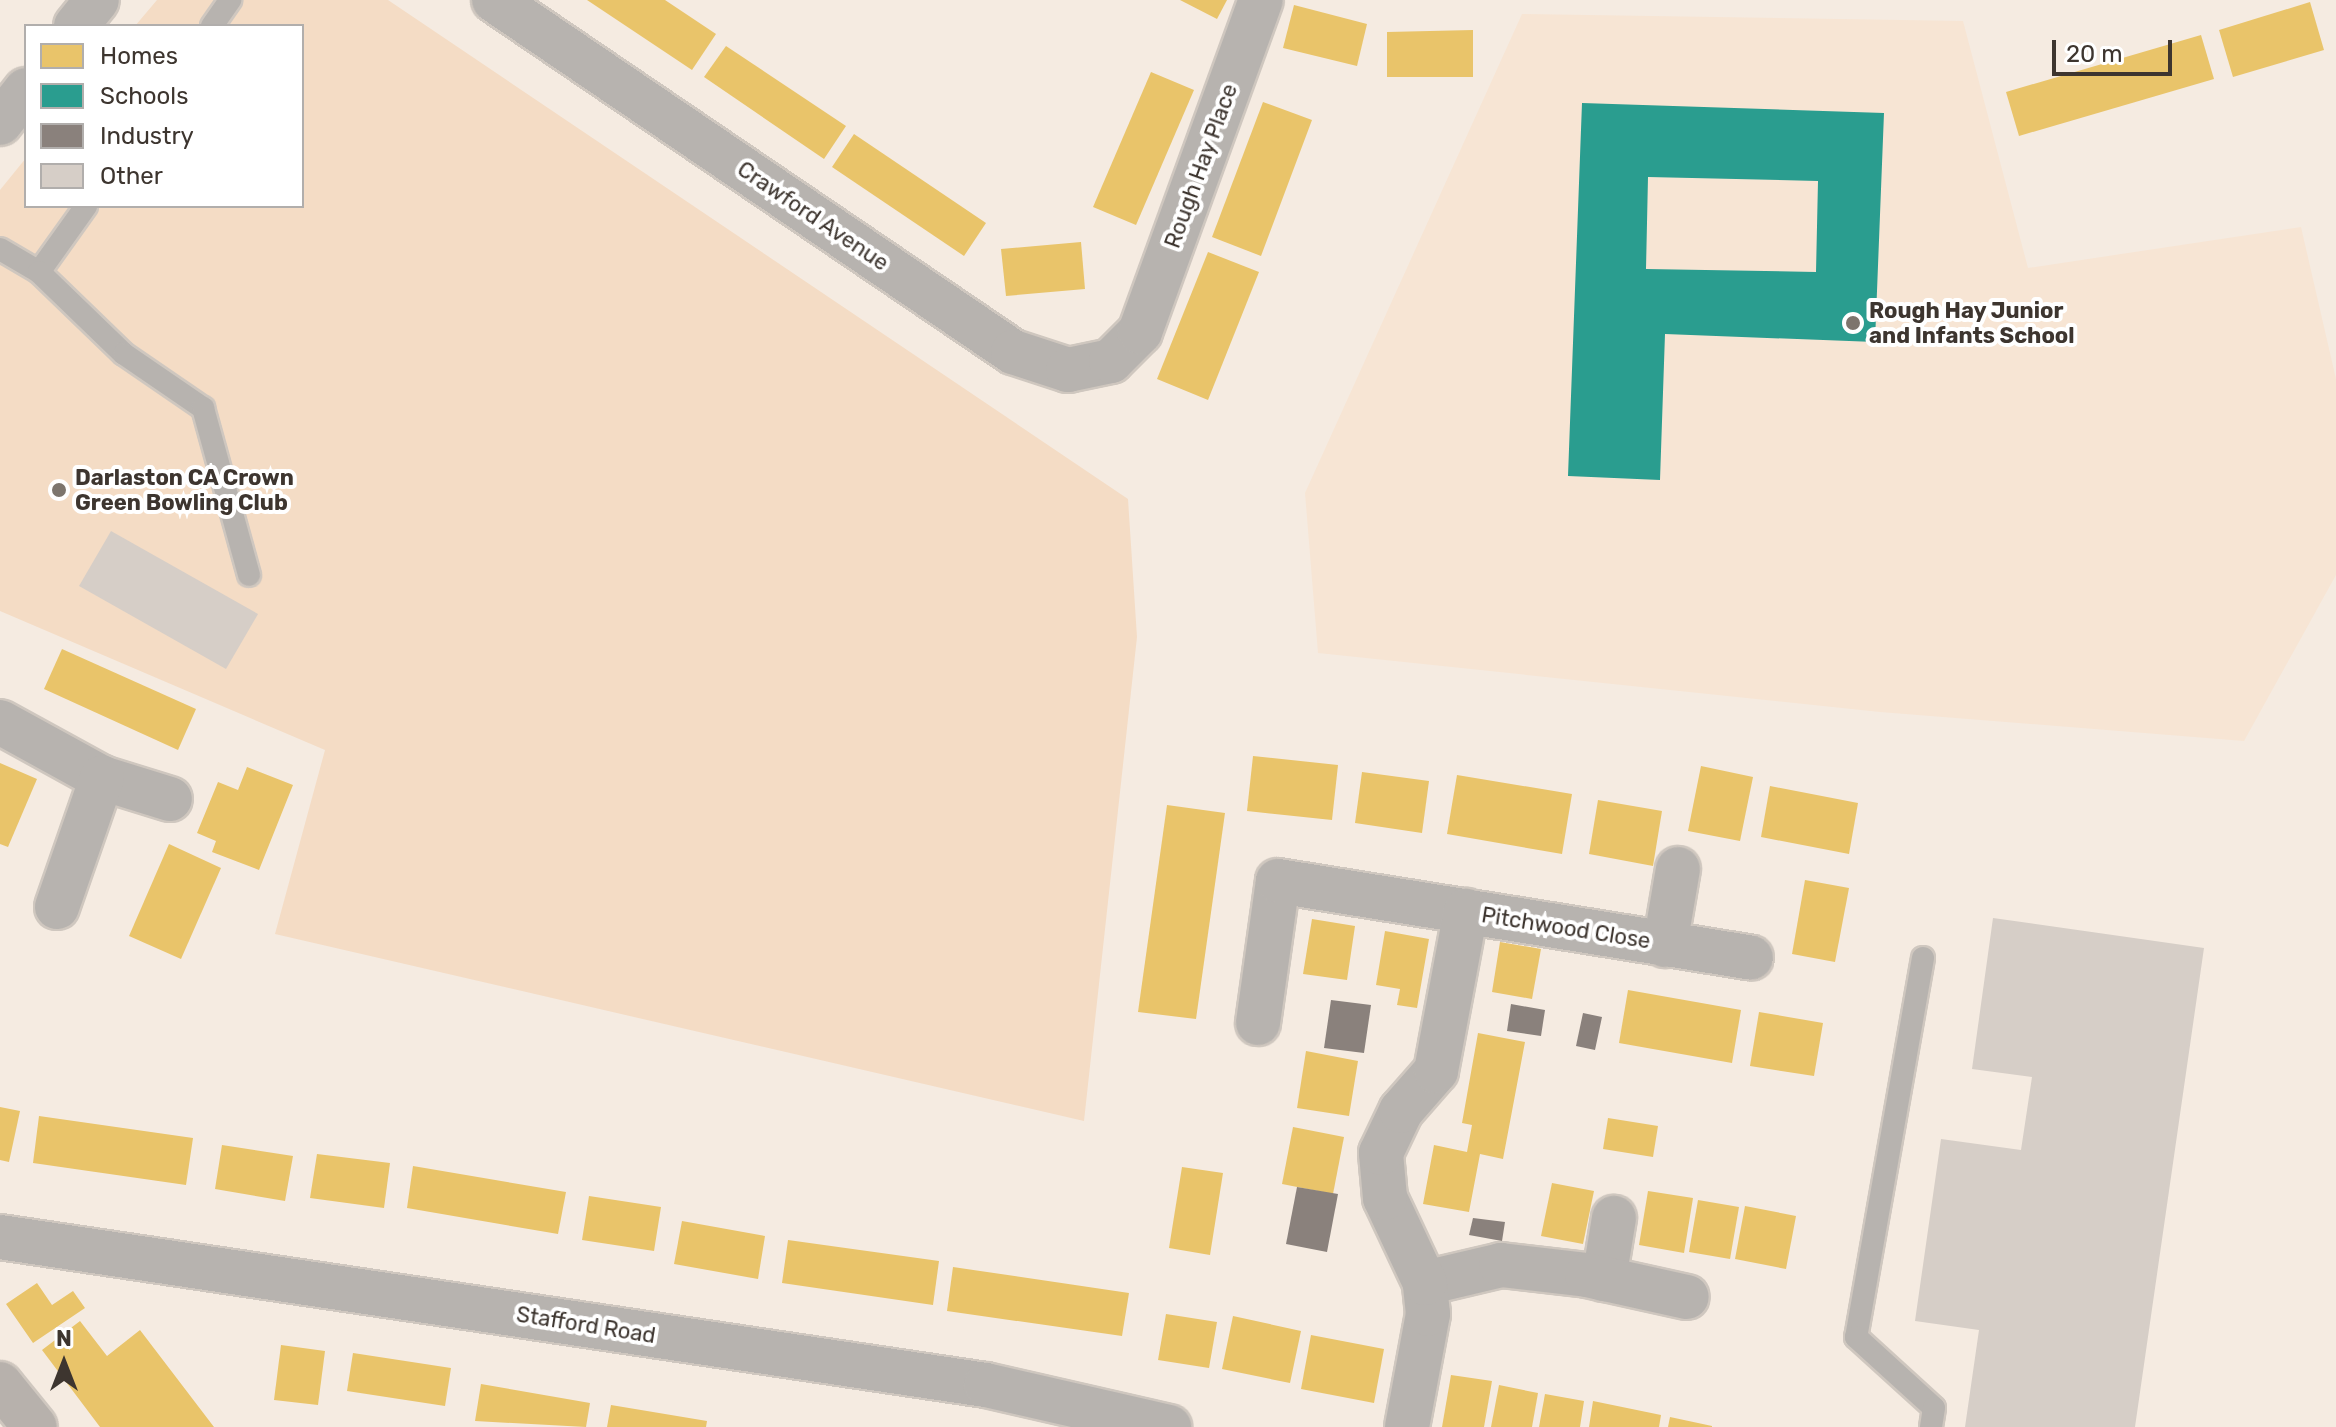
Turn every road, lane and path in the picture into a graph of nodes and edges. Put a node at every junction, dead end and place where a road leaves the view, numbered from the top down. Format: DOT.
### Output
graph roads {
  1 [pos="97,0"];
  2 [pos="230,0"];
  3 [pos="494,0"];
  4 [pos="1261,0"];
  5 [pos="78,24"];
  6 [pos="213,24"];
  7 [pos="24,93"];
  8 [pos="0,123"];
  9 [pos="85,208"];
  10 [pos="0,249"];
  11 [pos="39,272"];
  12 [pos="1140,332"];
  13 [pos="249,575"];
  14 [pos="0,722"];
  15 [pos="102,778"];
  16 [pos="170,799"];
  17 [pos="1678,869"];
  18 [pos="57,907"];
  19 [pos="1466,911"];
  20 [pos="1665,945"];
  21 [pos="1751,958"];
  22 [pos="1923,958"];
  23 [pos="1258,1023"];
  24 [pos="1614,1218"];
  25 [pos="0,1237"];
  26 [pos="1604,1279"];
  27 [pos="1425,1283"];
  28 [pos="1687,1297"];
  29 [pos="0,1384"];
  30 [pos="35,1427"];
  31 [pos="1169,1427"];
  32 [pos="1407,1427"];
  33 [pos="1931,1427"];
  1 -- 5 [label="street"];
  2 -- 6 [label="lane"];
  3 -- 12 [label="street, Crawford Avenue"];
  4 -- 12 [label="street, Rough Hay Place"];
  7 -- 8 [label="street"];
  9 -- 11 [label="lane"];
  10 -- 11 [label="lane"];
  11 -- 13 [label="lane"];
  14 -- 15 [label="street"];
  15 -- 16 [label="street"];
  15 -- 18 [label="street"];
  17 -- 20 [label="street, Pitchwood Close"];
  19 -- 20 [label="street, Pitchwood Close"];
  19 -- 23 [label="street, Pitchwood Close"];
  19 -- 27 [label="street, Pitchwood Close"];
  20 -- 21 [label="street, Pitchwood Close"];
  22 -- 33 [label="lane"];
  24 -- 26 [label="street"];
  25 -- 31 [label="street, Stafford Road"];
  26 -- 27 [label="street"];
  26 -- 28 [label="street"];
  27 -- 32 [label="street, Pitchwood Close"];
  29 -- 30 [label="street"];
}
